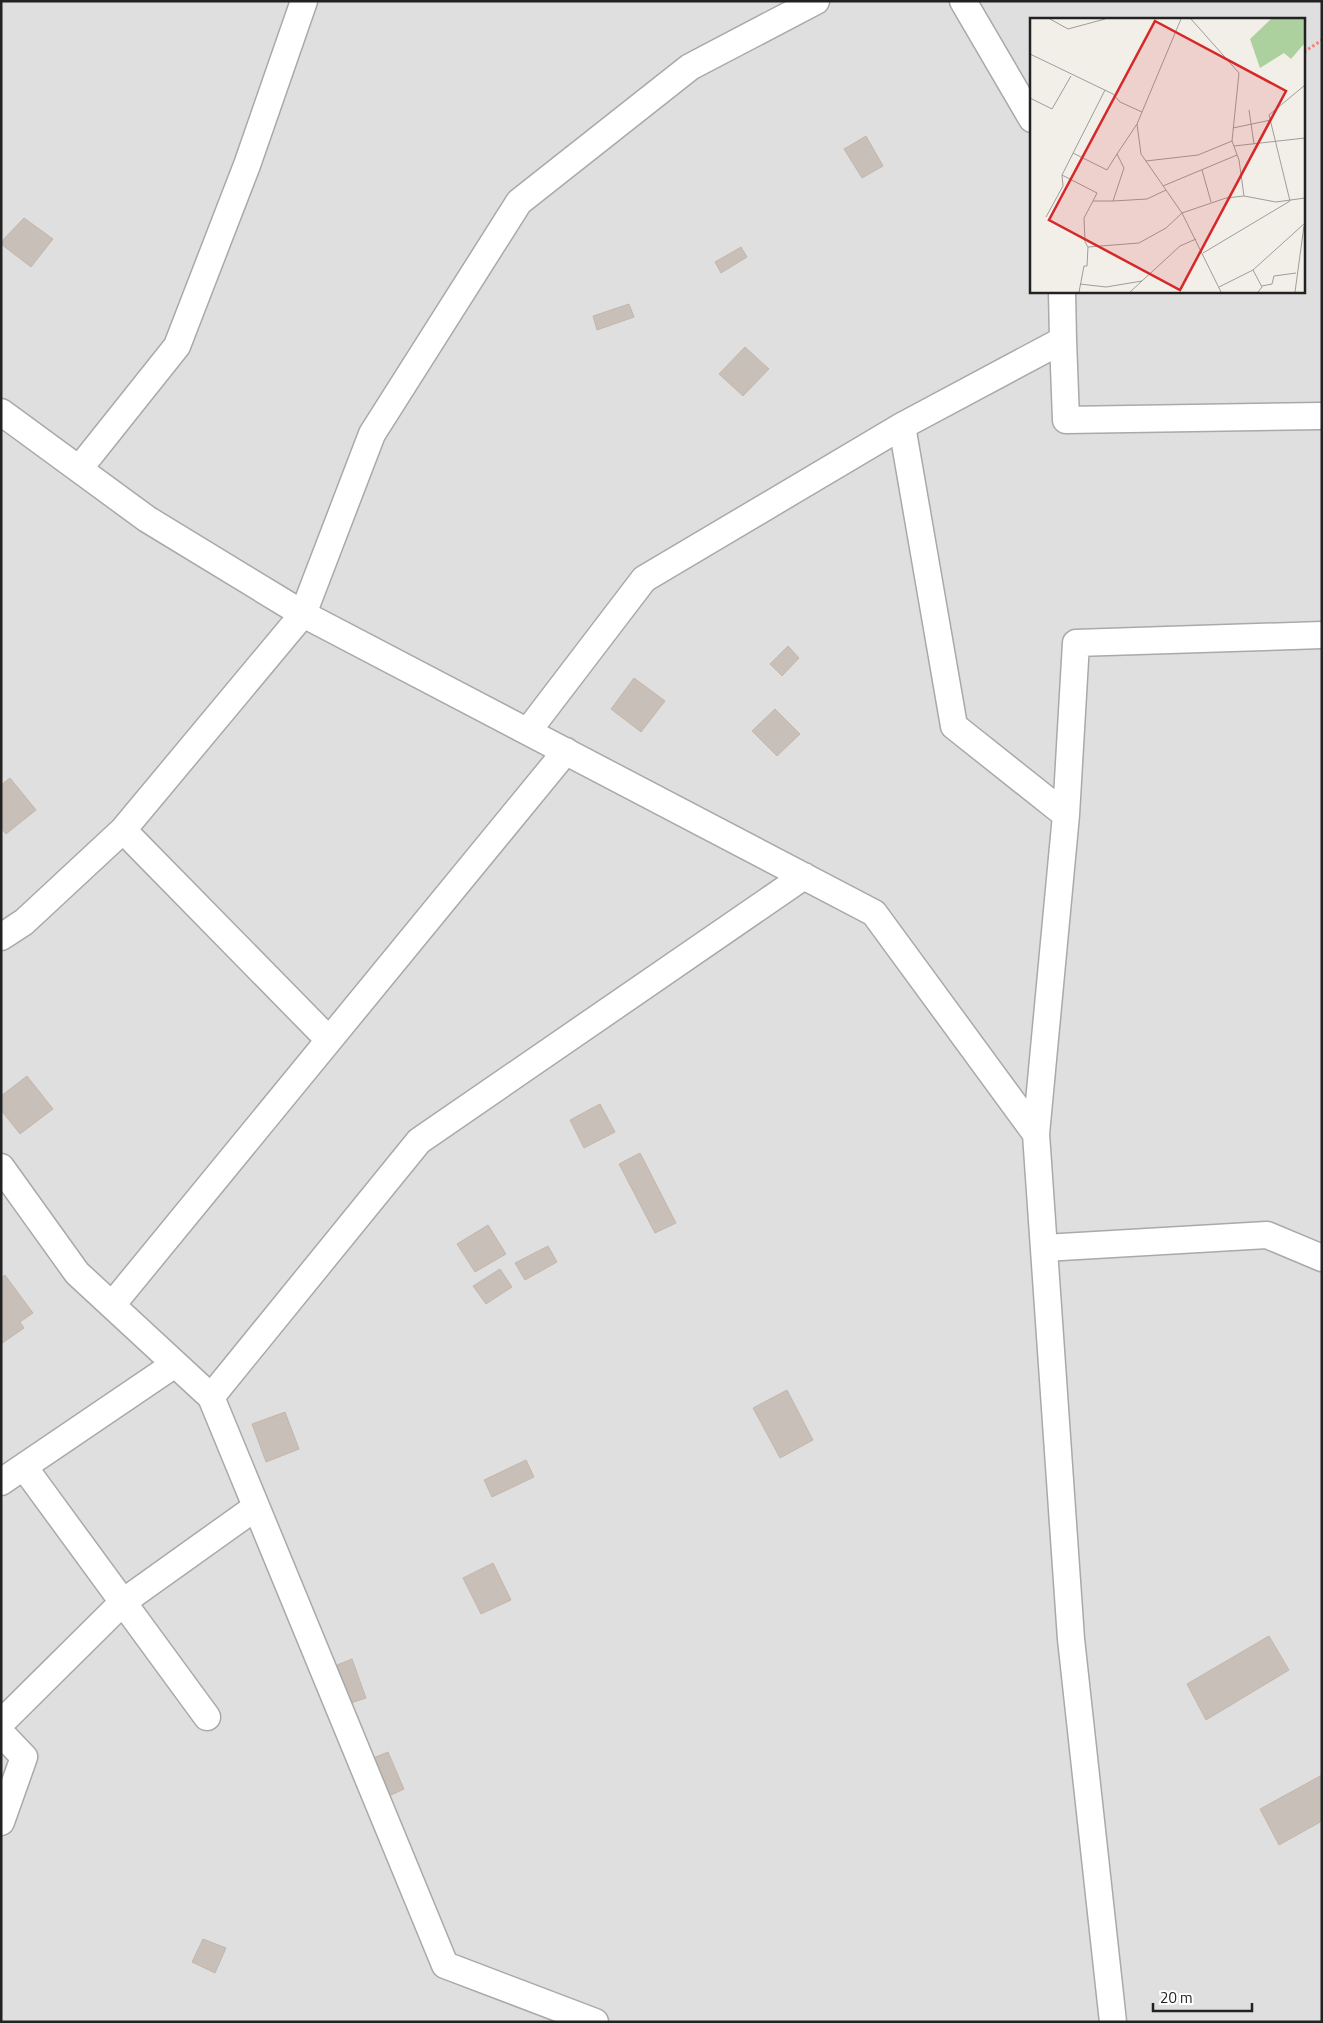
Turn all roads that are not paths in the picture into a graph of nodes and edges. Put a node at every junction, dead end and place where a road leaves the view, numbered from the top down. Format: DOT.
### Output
graph roads {
  1 [pos="304,1"];
  2 [pos="816,1"];
  3 [pos="963,1"];
  4 [pos="1030,116"];
  5 [pos="1062,292"];
  6 [pos="1063,340"];
  7 [pos="1,412"];
  8 [pos="1322,416"];
  9 [pos="902,426"];
  10 [pos="79,469"];
  11 [pos="303,614"];
  12 [pos="1322,635"];
  13 [pos="528,731"];
  14 [pos="566,751"];
  15 [pos="1066,815"];
  16 [pos="123,830"];
  17 [pos="804,876"];
  18 [pos="1,936"];
  19 [pos="329,1040"];
  20 [pos="1036,1134"];
  21 [pos="1,1167"];
  22 [pos="1044,1248"];
  23 [pos="1322,1258"];
  24 [pos="112,1305"];
  25 [pos="175,1364"];
  26 [pos="211,1397"];
  27 [pos="24,1467"];
  28 [pos="1,1482"];
  29 [pos="256,1507"];
  30 [pos="123,1602"];
  31 [pos="207,1717"];
  32 [pos="1,1723"];
  33 [pos="1,1734"];
  34 [pos="1,1822"];
  35 [pos="594,2022"];
  36 [pos="1113,2022"];
  1 -- 10 [label="street"];
  2 -- 11 [label="street"];
  3 -- 4 [label="street"];
  5 -- 6 [label="street"];
  6 -- 8 [label="street"];
  6 -- 9 [label="street"];
  7 -- 10 [label="street"];
  9 -- 13 [label="street"];
  9 -- 15 [label="street"];
  10 -- 11 [label="street"];
  11 -- 13 [label="street"];
  11 -- 16 [label="street"];
  12 -- 15 [label="street"];
  13 -- 14 [label="street"];
  14 -- 17 [label="street"];
  14 -- 19 [label="street"];
  15 -- 20 [label="street"];
  16 -- 18 [label="street"];
  16 -- 19 [label="street"];
  17 -- 20 [label="street"];
  17 -- 26 [label="street"];
  19 -- 24 [label="street"];
  20 -- 22 [label="street"];
  21 -- 24 [label="street"];
  22 -- 23 [label="street"];
  22 -- 36 [label="street"];
  24 -- 25 [label="street"];
  25 -- 26 [label="street"];
  25 -- 27 [label="street"];
  26 -- 29 [label="street"];
  27 -- 28 [label="street"];
  27 -- 30 [label="street"];
  29 -- 30 [label="street"];
  29 -- 35 [label="street"];
  30 -- 31 [label="street"];
  30 -- 32 [label="street"];
  33 -- 34 [label="street"];
}
